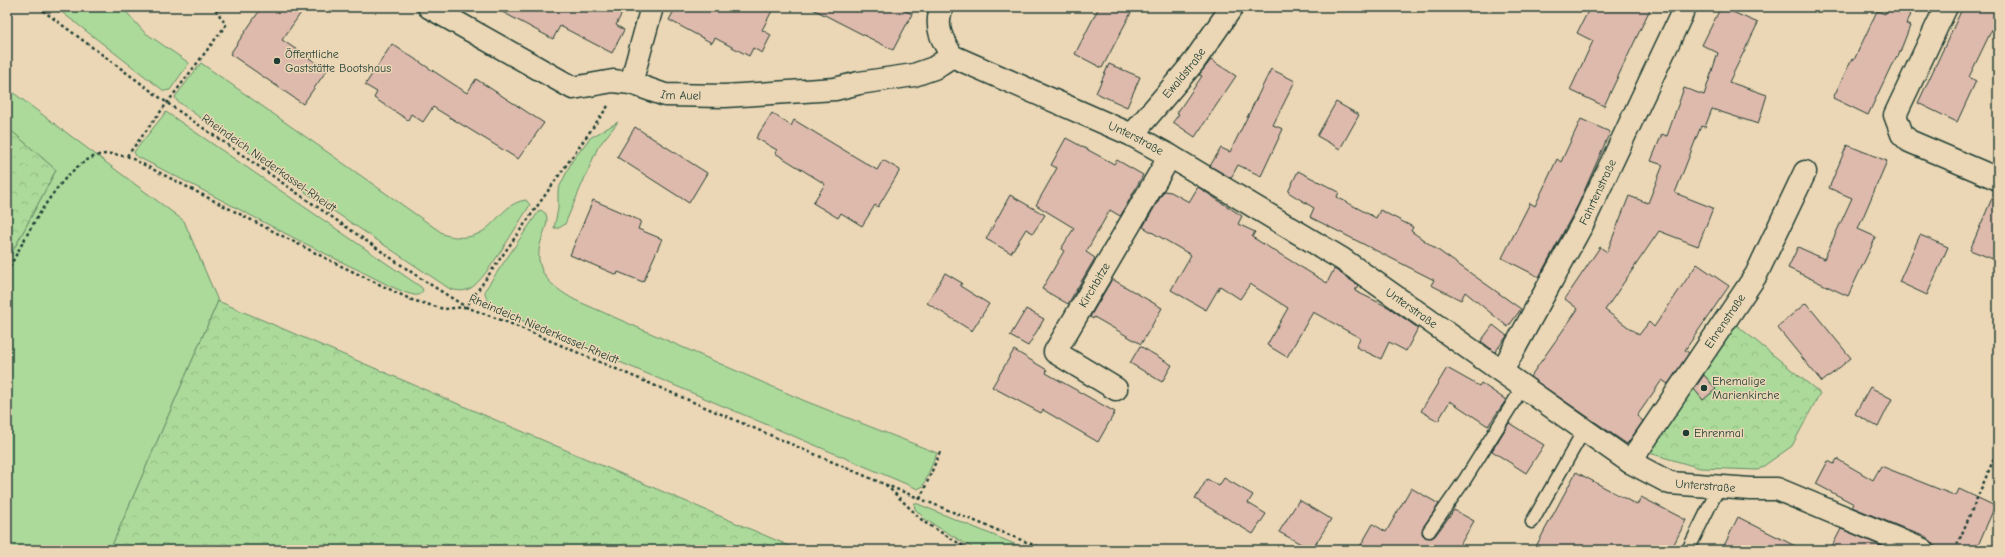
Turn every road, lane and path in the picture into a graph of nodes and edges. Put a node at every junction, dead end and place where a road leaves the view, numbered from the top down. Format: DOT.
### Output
graph roads {
  1 [pos="38,7"];
  2 [pos="214,7"];
  3 [pos="429,7"];
  4 [pos="652,7"];
  5 [pos="942,7"];
  6 [pos="1232,7"];
  7 [pos="1685,7"];
  8 [pos="1946,7"];
  9 [pos="952,56"];
  10 [pos="631,83"];
  11 [pos="167,103"];
  12 [pos="1132,135"];
  13 [pos="127,156"];
  14 [pos="1170,156"];
  15 [pos="1805,172"];
  16 [pos="1998,180"];
  17 [pos="7,272"];
  18 [pos="466,307"];
  19 [pos="1502,371"];
  20 [pos="1523,387"];
  21 [pos="1116,389"];
  22 [pos="1584,430"];
  23 [pos="1998,449"];
  24 [pos="940,452"];
  25 [pos="1630,462"];
  26 [pos="884,484"];
  27 [pos="1719,487"];
  28 [pos="920,498"];
  29 [pos="1532,522"];
  30 [pos="1429,531"];
  31 [pos="970,550"];
  32 [pos="1046,550"];
  33 [pos="1688,550"];
  34 [pos="1923,550"];
  35 [pos="1955,550"];
  1 -- 11 [label="path, Rheindeich Niederkassel-Rheidt"];
  2 -- 11 [label="path"];
  3 -- 10 [label="street, Im Auel"];
  4 -- 10 [label="street"];
  5 -- 9 [label="street"];
  6 -- 12 [label="street, Ewaldstraße"];
  7 -- 19 [label="street, Fahrtenstraße"];
  8 -- 16 [label="street"];
  9 -- 10 [label="street, Im Auel"];
  9 -- 12 [label="street, Unterstraße"];
  10 -- 18 [label="path"];
  11 -- 13 [label="path"];
  11 -- 18 [label="path, Rheindeich Niederkassel-Rheidt"];
  12 -- 14 [label="street, Unterstraße"];
  13 -- 17 [label="path"];
  13 -- 18 [label="path"];
  14 -- 19 [label="street, Unterstraße"];
  14 -- 21 [label="street, Kirchbitze"];
  15 -- 25 [label="street, Ehrenstraße"];
  18 -- 26 [label="path, Rheindeich Niederkassel-Rheidt"];
  19 -- 20 [label="street, Unterstraße"];
  20 -- 22 [label="street, Unterstraße"];
  20 -- 30 [label="lane"];
  22 -- 25 [label="street, Unterstraße"];
  22 -- 29 [label="lane"];
  23 -- 35 [label="path"];
  24 -- 28 [label="path"];
  25 -- 27 [label="street, Unterstraße"];
  26 -- 28 [label="path"];
  26 -- 31 [label="path, Rheindeich Niederkassel-Rheidt"];
  27 -- 33 [label="lane"];
  27 -- 34 [label="street, Unterstraße"];
  28 -- 32 [label="path"];
}
